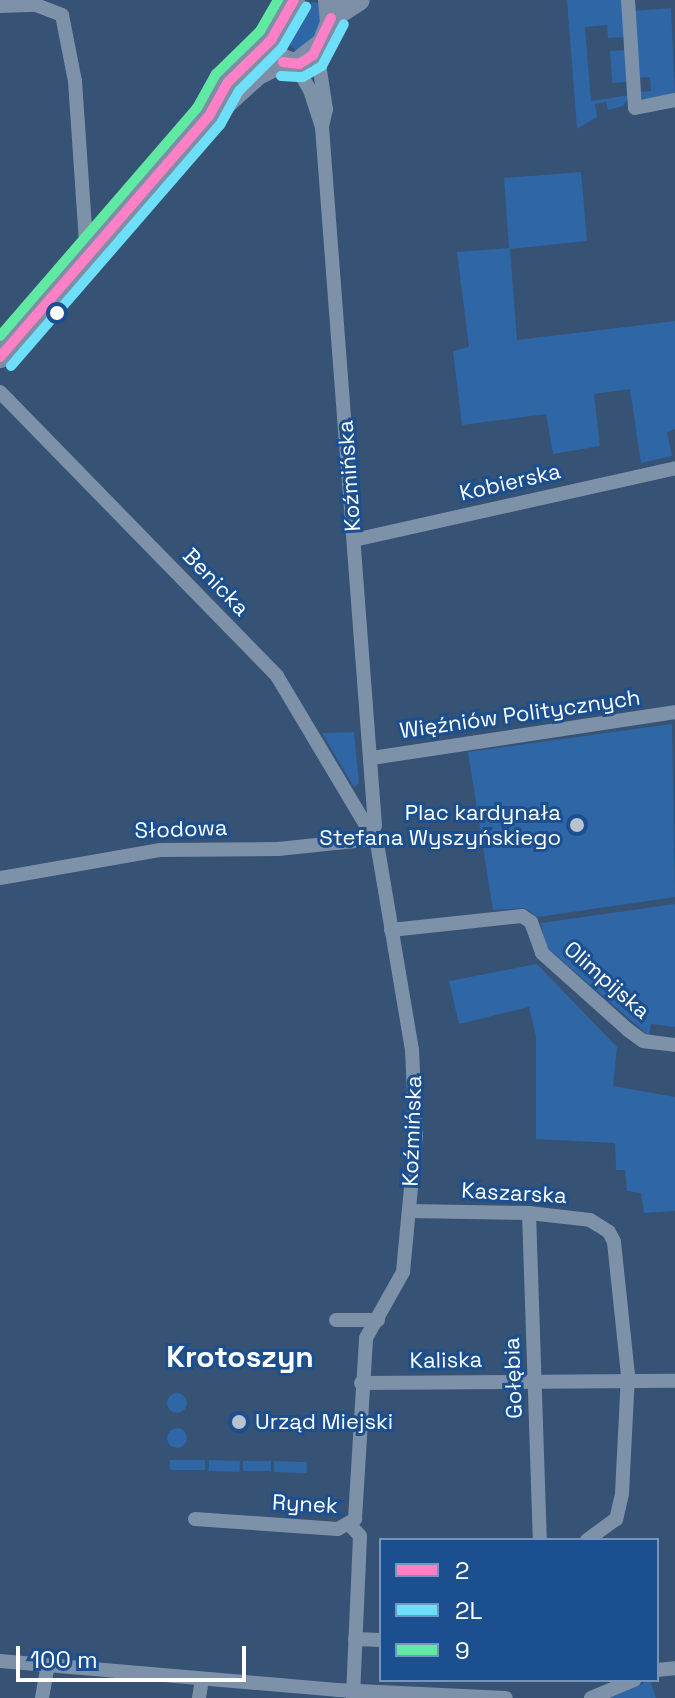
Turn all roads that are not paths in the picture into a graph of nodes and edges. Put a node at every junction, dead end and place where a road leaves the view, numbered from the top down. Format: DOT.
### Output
graph roads {
  1 [pos="294,0"];
  2 [pos="359,0"];
  3 [pos="628,0"];
  4 [pos="0,6"];
  5 [pos="330,9"];
  6 [pos="271,40"];
  7 [pos="317,51"];
  8 [pos="289,63"];
  9 [pos="675,100"];
  10 [pos="209,116"];
  11 [pos="322,127"];
  12 [pos="87,258"];
  13 [pos="0,357"];
  14 [pos="0,392"];
  15 [pos="675,468"];
  16 [pos="354,540"];
  17 [pos="675,712"];
  18 [pos="372,758"];
  19 [pos="371,834"];
  20 [pos="0,878"];
  21 [pos="392,936"];
  22 [pos="675,1045"];
  23 [pos="409,1211"];
  24 [pos="529,1213"];
  25 [pos="336,1320"];
  26 [pos="378,1320"];
  27 [pos="628,1380"];
  28 [pos="536,1381"];
  29 [pos="675,1381"];
  30 [pos="361,1383"];
  31 [pos="195,1519"];
  32 [pos="351,1526"];
  33 [pos="540,1538"];
  34 [pos="590,1538"];
  35 [pos="355,1639"];
  36 [pos="379,1640"];
  37 [pos="0,1661"];
  38 [pos="47,1669"];
  39 [pos="202,1679"];
  40 [pos="629,1682"];
  41 [pos="353,1694"];
  42 [pos="42,1698"];
  43 [pos="199,1698"];
  44 [pos="506,1698"];
  45 [pos="591,1698"];
  1 -- 6 [label="main road"];
  2 -- 5 [label="main road"];
  3 -- 9 [label="street"];
  4 -- 12 [label="street"];
  5 -- 7 [label="main road"];
  6 -- 8 [label="main road"];
  6 -- 10 [label="main road"];
  7 -- 8 [label="main road"];
  7 -- 11 [label="street, Koźmińska"];
  8 -- 10 [label="main road"];
  8 -- 11 [label="street, Koźmińska"];
  10 -- 12 [label="main road"];
  11 -- 16 [label="street, Koźmińska"];
  12 -- 13 [label="main road"];
  14 -- 19 [label="street, Benicka"];
  15 -- 16 [label="street, Kobierska"];
  16 -- 18 [label="street, Koźmińska"];
  17 -- 18 [label="street, Więźniów Politycznych"];
  18 -- 19 [label="street, Koźmińska"];
  19 -- 20 [label="street, Słodowa"];
  19 -- 21 [label="street, Koźmińska"];
  21 -- 22 [label="street, Olimpijska"];
  21 -- 23 [label="street, Koźmińska"];
  23 -- 24 [label="street, Kaszarska"];
  23 -- 26 [label="street, Koźmińska"];
  24 -- 27 [label="street, Kaszarska"];
  24 -- 28 [label="street, Gołębia"];
  25 -- 26 [label="street"];
  26 -- 30 [label="street, Rynek"];
  27 -- 28 [label="street, Kaliska"];
  27 -- 29 [label="street, Kaliska"];
  27 -- 34 [label="street"];
  28 -- 30 [label="street, Kaliska"];
  28 -- 33 [label="street, Gołębia"];
  30 -- 32 [label="street, Rynek"];
  31 -- 32 [label="street, Rynek"];
  32 -- 35 [label="street"];
  35 -- 36 [label="street"];
  35 -- 41 [label="street"];
  37 -- 38 [label="street"];
  38 -- 39 [label="street"];
  38 -- 42 [label="street"];
  39 -- 41 [label="street"];
  39 -- 43 [label="street"];
  40 -- 45 [label="street"];
  41 -- 44 [label="street"];
}
